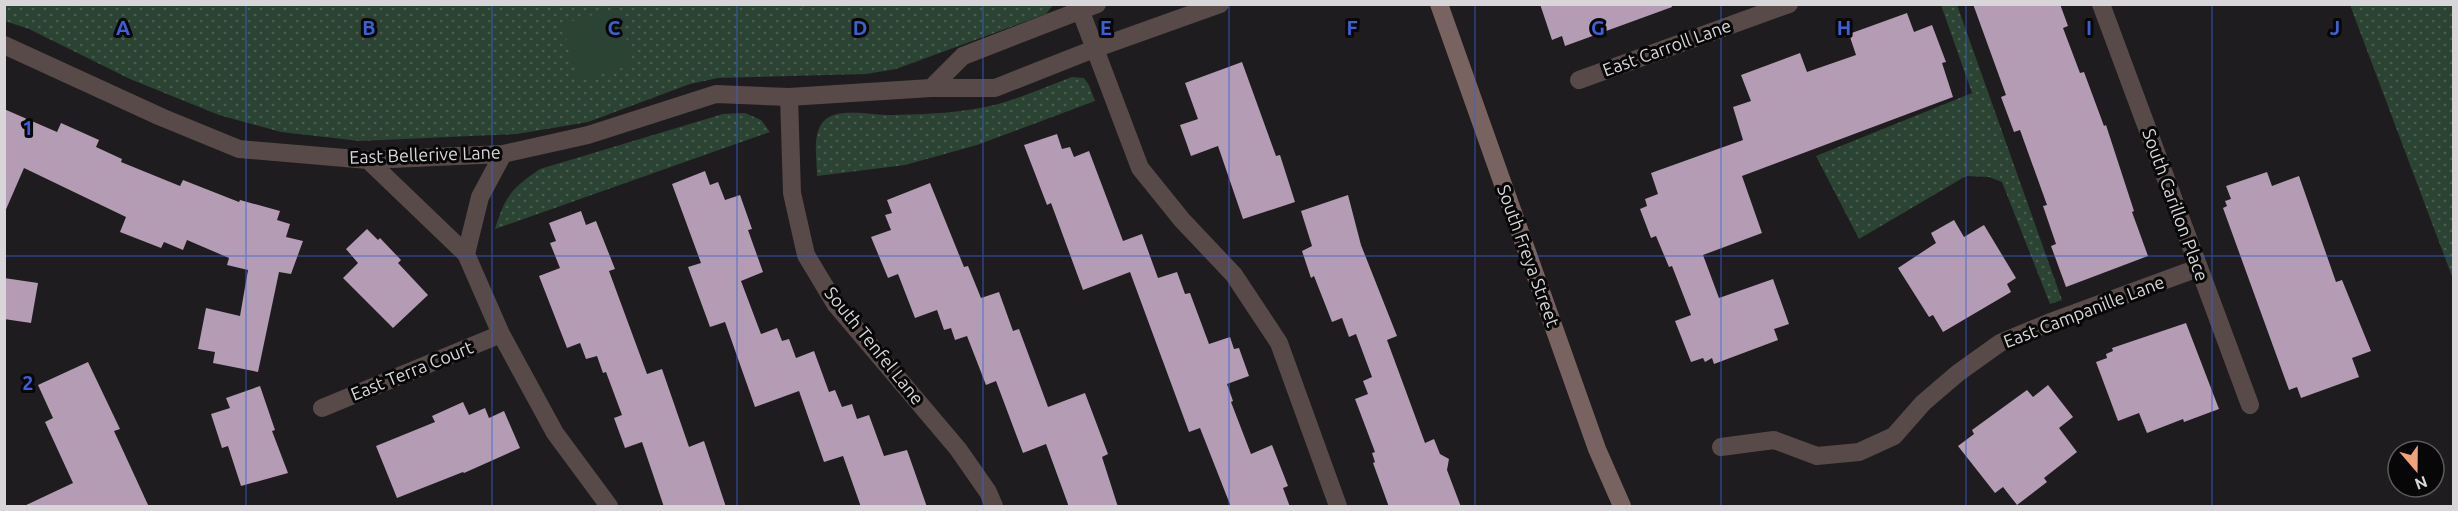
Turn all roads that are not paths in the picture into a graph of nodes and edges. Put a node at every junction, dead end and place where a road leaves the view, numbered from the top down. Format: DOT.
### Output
graph roads {
  1 [pos="1220,4"];
  2 [pos="1439,4"];
  3 [pos="1789,4"];
  4 [pos="2101,4"];
  5 [pos="1085,7"];
  6 [pos="4,45"];
  7 [pos="1094,49"];
  8 [pos="1579,80"];
  9 [pos="931,88"];
  10 [pos="789,97"];
  11 [pos="503,154"];
  12 [pos="368,160"];
  13 [pos="466,254"];
  14 [pos="2198,268"];
  15 [pos="501,334"];
  16 [pos="2250,405"];
  17 [pos="322,408"];
  18 [pos="1721,447"];
  19 [pos="609,507"];
  20 [pos="994,507"];
  21 [pos="1338,507"];
  22 [pos="1622,507"];
  1 -- 7 [label="street, East Bellerive Lane"];
  2 -- 22 [label="main road, South Freya Street"];
  3 -- 8 [label="street, East Carroll Lane"];
  4 -- 14 [label="street, South Carillon Place"];
  5 -- 7 [label="street"];
  5 -- 9 [label="street"];
  6 -- 12 [label="street, East Bellerive Lane"];
  7 -- 9 [label="street, East Bellerive Lane"];
  7 -- 21 [label="street"];
  9 -- 10 [label="street, East Bellerive Lane"];
  10 -- 11 [label="street, East Bellerive Lane"];
  10 -- 20 [label="street, South Tenfel Lane"];
  11 -- 12 [label="street, East Bellerive Lane"];
  11 -- 13 [label="street"];
  12 -- 13 [label="street"];
  13 -- 15 [label="street"];
  14 -- 16 [label="street, South Carillon Place"];
  14 -- 18 [label="street, East Campanille Lane"];
  15 -- 17 [label="street, East Terra Court"];
  15 -- 19 [label="street"];
}
